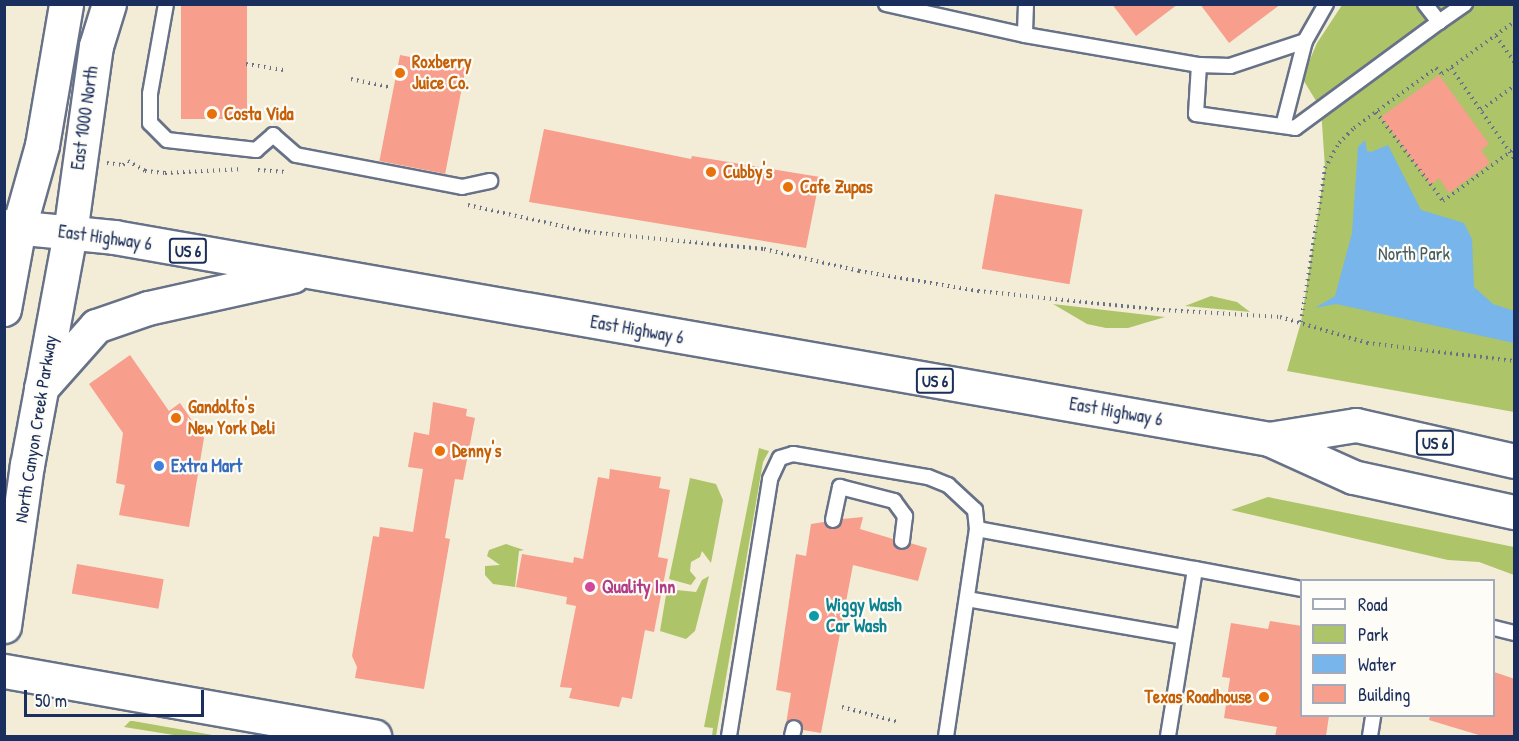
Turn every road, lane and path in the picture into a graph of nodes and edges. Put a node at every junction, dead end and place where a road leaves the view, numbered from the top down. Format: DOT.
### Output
graph roads {
  1 [pos="66,4"];
  2 [pos="109,4"];
  3 [pos="166,4"];
  4 [pos="886,4"];
  5 [pos="1026,4"];
  6 [pos="1326,4"];
  7 [pos="1425,4"];
  8 [pos="1465,4"];
  9 [pos="1439,22"];
  10 [pos="1515,22"];
  11 [pos="1025,35"];
  12 [pos="1495,36"];
  13 [pos="1305,41"];
  14 [pos="1515,62"];
  15 [pos="246,64"];
  16 [pos="1199,65"];
  17 [pos="1451,67"];
  18 [pos="284,70"];
  19 [pos="351,79"];
  20 [pos="1515,86"];
  21 [pos="388,87"];
  22 [pos="1481,110"];
  23 [pos="1376,112"];
  24 [pos="1282,126"];
  25 [pos="1512,151"];
  26 [pos="1515,158"];
  27 [pos="123,165"];
  28 [pos="296,174"];
  29 [pos="490,181"];
  30 [pos="459,203"];
  31 [pos="12,227"];
  32 [pos="70,233"];
  33 [pos="305,273"];
  34 [pos="4,309"];
  35 [pos="1301,322"];
  36 [pos="1515,362"];
  37 [pos="41,388"];
  38 [pos="1269,439"];
  39 [pos="1515,461"];
  40 [pos="1515,512"];
  41 [pos="833,520"];
  42 [pos="977,529"];
  43 [pos="902,541"];
  44 [pos="1195,569"];
  45 [pos="1300,589"];
  46 [pos="967,599"];
  47 [pos="4,626"];
  48 [pos="1495,628"];
  49 [pos="1515,633"];
  50 [pos="1184,637"];
  51 [pos="4,672"];
  52 [pos="842,707"];
  53 [pos="1373,717"];
  54 [pos="898,722"];
  55 [pos="374,736"];
  56 [pos="729,736"];
  57 [pos="945,736"];
  58 [pos="1168,736"];
  59 [pos="1370,736"];
  1 -- 31 [label="main road, East 1000 North"];
  2 -- 32 [label="main road, East 1000 North"];
  3 -- 29 [label="lane"];
  4 -- 11 [label="lane"];
  5 -- 11 [label="lane"];
  6 -- 13 [label="lane"];
  7 -- 9 [label="lane"];
  8 -- 9 [label="lane"];
  9 -- 24 [label="lane"];
  10 -- 12 [label="path"];
  11 -- 16 [label="lane"];
  12 -- 14 [label="path"];
  12 -- 17 [label="path"];
  13 -- 16 [label="lane"];
  13 -- 24 [label="lane"];
  15 -- 18 [label="path"];
  16 -- 24 [label="lane"];
  17 -- 22 [label="path"];
  17 -- 23 [label="path"];
  19 -- 21 [label="path"];
  20 -- 22 [label="path"];
  22 -- 25 [label="path"];
  23 -- 25 [label="path"];
  23 -- 35 [label="path"];
  25 -- 26 [label="path"];
  27 -- 28 [label="path"];
  30 -- 35 [label="path"];
  31 -- 32 [label="main road, East Highway 6 / US 6"];
  31 -- 34 [label="main road"];
  32 -- 33 [label="main road, East Highway 6 / US 6"];
  32 -- 37 [label="main road, North Canyon Creek Parkway"];
  33 -- 37 [label="main road"];
  33 -- 38 [label="main road, East Highway 6 / US 6"];
  35 -- 36 [label="path"];
  37 -- 47 [label="main road, North Canyon Creek Parkway"];
  38 -- 39 [label="main road, East Highway 6 / US 6"];
  38 -- 40 [label="main road, East Highway 6 / US 6"];
  41 -- 43 [label="lane"];
  42 -- 44 [label="lane"];
  42 -- 46 [label="lane"];
  42 -- 56 [label="lane"];
  44 -- 45 [label="lane"];
  44 -- 50 [label="lane"];
  46 -- 50 [label="lane"];
  46 -- 57 [label="lane"];
  48 -- 49 [label="lane"];
  50 -- 58 [label="lane"];
  51 -- 55 [label="main road"];
  52 -- 54 [label="path"];
  53 -- 59 [label="lane"];
}
